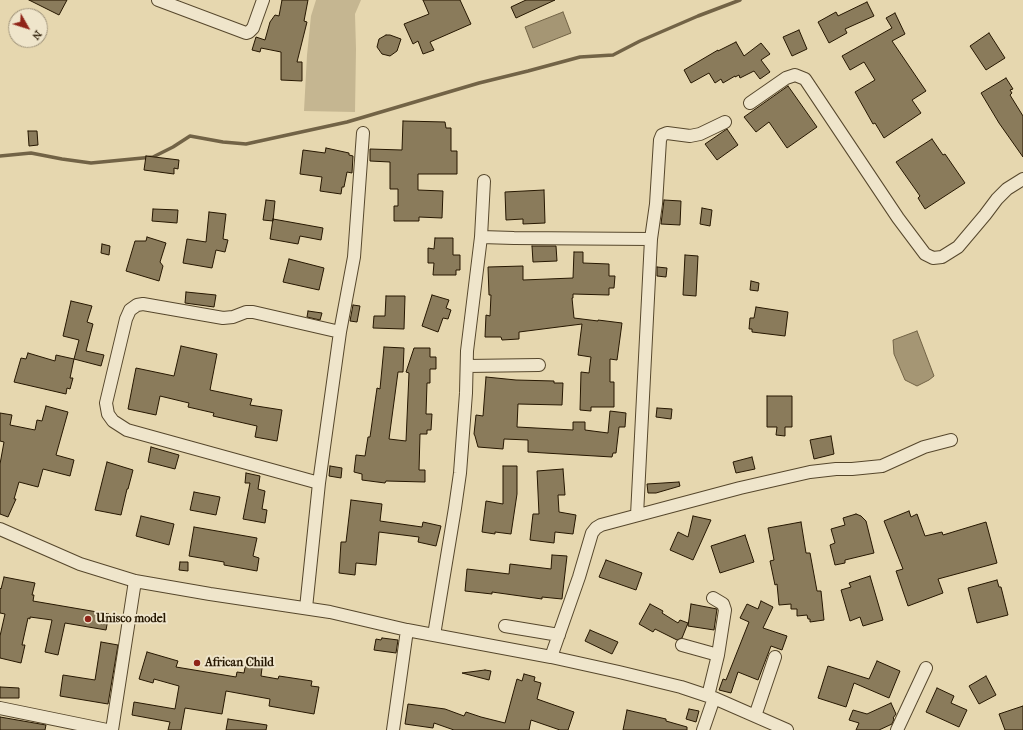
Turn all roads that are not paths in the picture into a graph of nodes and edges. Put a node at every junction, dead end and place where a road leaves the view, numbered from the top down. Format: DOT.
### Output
graph roads {
  1 [pos="158,0"];
  2 [pos="264,0"];
  3 [pos="750,103"];
  4 [pos="725,122"];
  5 [pos="363,133"];
  6 [pos="1023,179"];
  7 [pos="484,181"];
  8 [pos="481,237"];
  9 [pos="651,239"];
  10 [pos="340,332"];
  11 [pos="539,365"];
  12 [pos="467,366"];
  13 [pos="951,440"];
  14 [pos="319,483"];
  15 [pos="637,515"];
  16 [pos="0,529"];
  17 [pos="135,581"];
  18 [pos="713,598"];
  19 [pos="306,608"];
  20 [pos="505,626"];
  21 [pos="407,630"];
  22 [pos="434,635"];
  23 [pos="559,635"];
  24 [pos="682,645"];
  25 [pos="718,655"];
  26 [pos="551,657"];
  27 [pos="775,657"];
  28 [pos="926,668"];
  29 [pos="711,697"];
  30 [pos="0,708"];
  31 [pos="755,716"];
  32 [pos="107,730"];
  33 [pos="112,730"];
  34 [pos="393,730"];
  35 [pos="703,730"];
  36 [pos="786,730"];
  37 [pos="897,730"];
  1 -- 2 [label="street"];
  3 -- 6 [label="street"];
  4 -- 9 [label="street"];
  5 -- 10 [label="street"];
  7 -- 8 [label="street"];
  8 -- 9 [label="street"];
  8 -- 12 [label="street"];
  9 -- 15 [label="street"];
  10 -- 14 [label="street"];
  10 -- 14 [label="street"];
  11 -- 12 [label="street"];
  12 -- 22 [label="street"];
  13 -- 15 [label="street"];
  14 -- 19 [label="street"];
  15 -- 23 [label="street"];
  16 -- 17 [label="street"];
  17 -- 19 [label="street"];
  17 -- 33 [label="street"];
  18 -- 25 [label="street"];
  19 -- 21 [label="street"];
  20 -- 23 [label="street"];
  21 -- 22 [label="street"];
  21 -- 34 [label="street"];
  22 -- 26 [label="street"];
  23 -- 26 [label="street"];
  24 -- 25 [label="street"];
  25 -- 29 [label="street"];
  26 -- 29 [label="street"];
  27 -- 31 [label="street"];
  28 -- 37 [label="street"];
  29 -- 31 [label="street"];
  29 -- 35 [label="street"];
  30 -- 32 [label="street"];
  31 -- 36 [label="street"];
}
